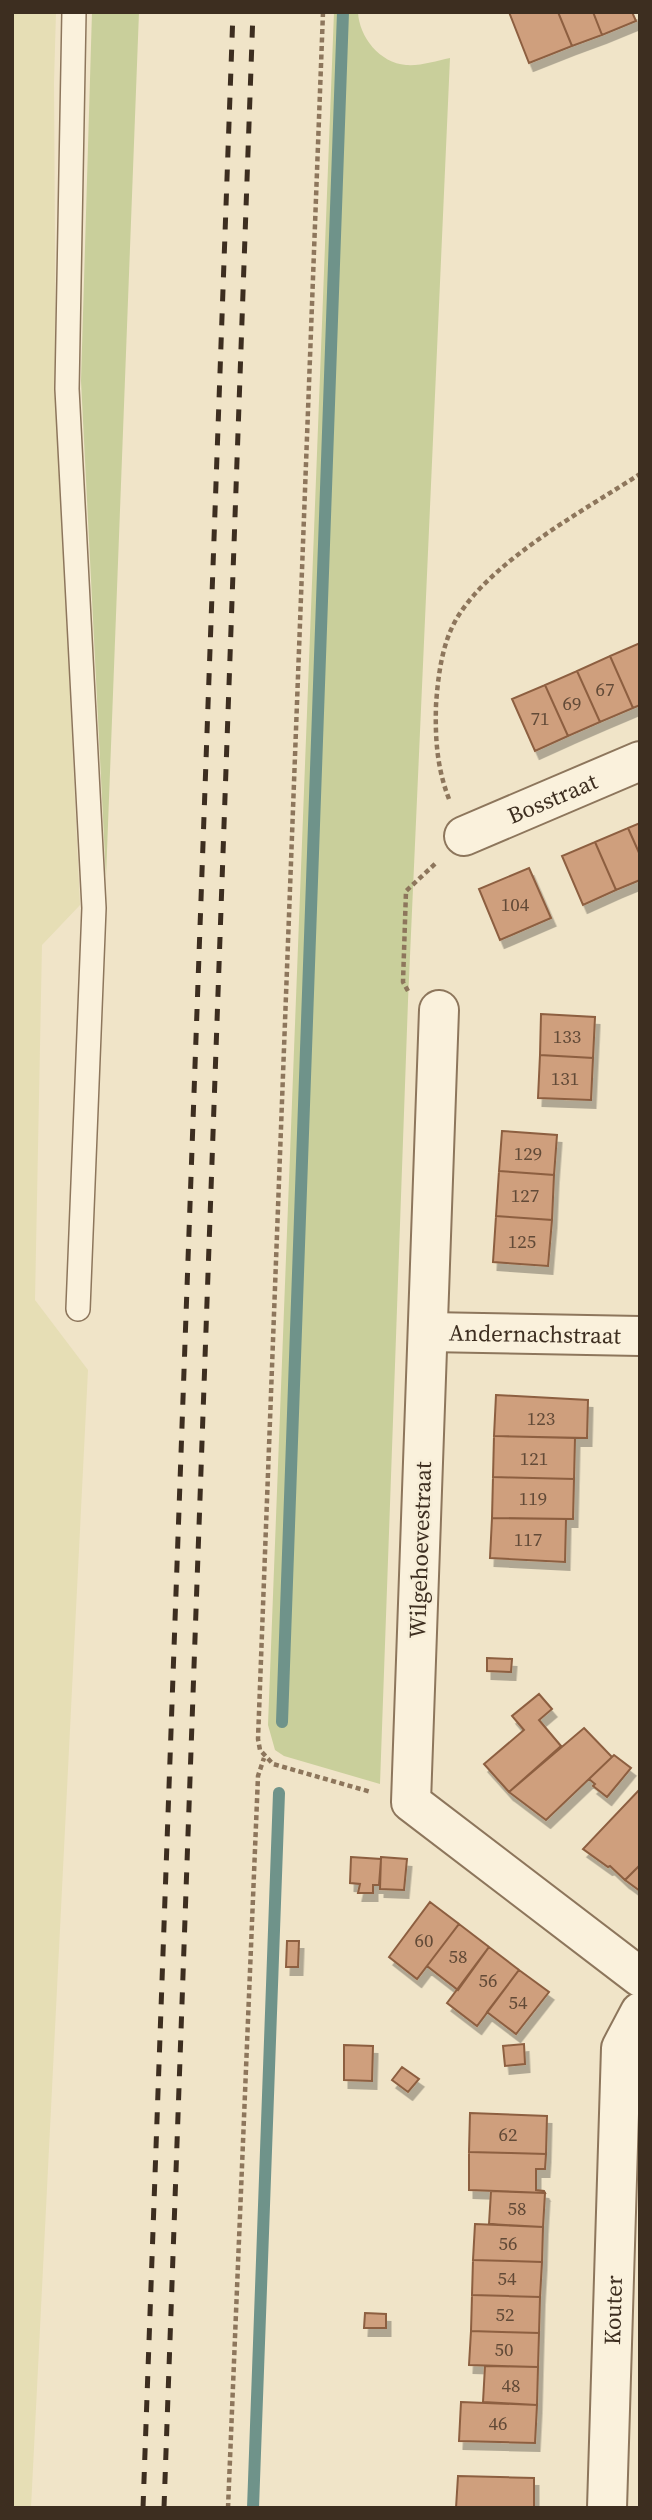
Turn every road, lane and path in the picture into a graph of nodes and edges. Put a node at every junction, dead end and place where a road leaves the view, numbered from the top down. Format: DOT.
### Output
graph roads {
  1 [pos="74,12"];
  2 [pos="323,12"];
  3 [pos="640,474"];
  4 [pos="640,761"];
  5 [pos="464,836"];
  6 [pos="427,1005"];
  7 [pos="78,1309"];
  8 [pos="428,1332"];
  9 [pos="640,1336"];
  10 [pos="264,1758"];
  11 [pos="411,1802"];
  12 [pos="640,1977"];
  13 [pos="640,2012"];
  14 [pos="630,2112"];
  15 [pos="228,2508"];
  16 [pos="607,2508"];
  1 -- 7 [label="lane"];
  2 -- 10 [label="path"];
  3 -- 5 [label="path"];
  4 -- 5 [label="street, Bosstraat"];
  5 -- 6 [label="path"];
  6 -- 8 [label="street, Wilgehoevestraat"];
  8 -- 9 [label="street, Andernachstraat"];
  8 -- 11 [label="street, Wilgehoevestraat"];
  10 -- 11 [label="path"];
  10 -- 15 [label="path"];
  11 -- 12 [label="street"];
  13 -- 14 [label="street, Kouter"];
  14 -- 16 [label="street, Kouter"];
}
